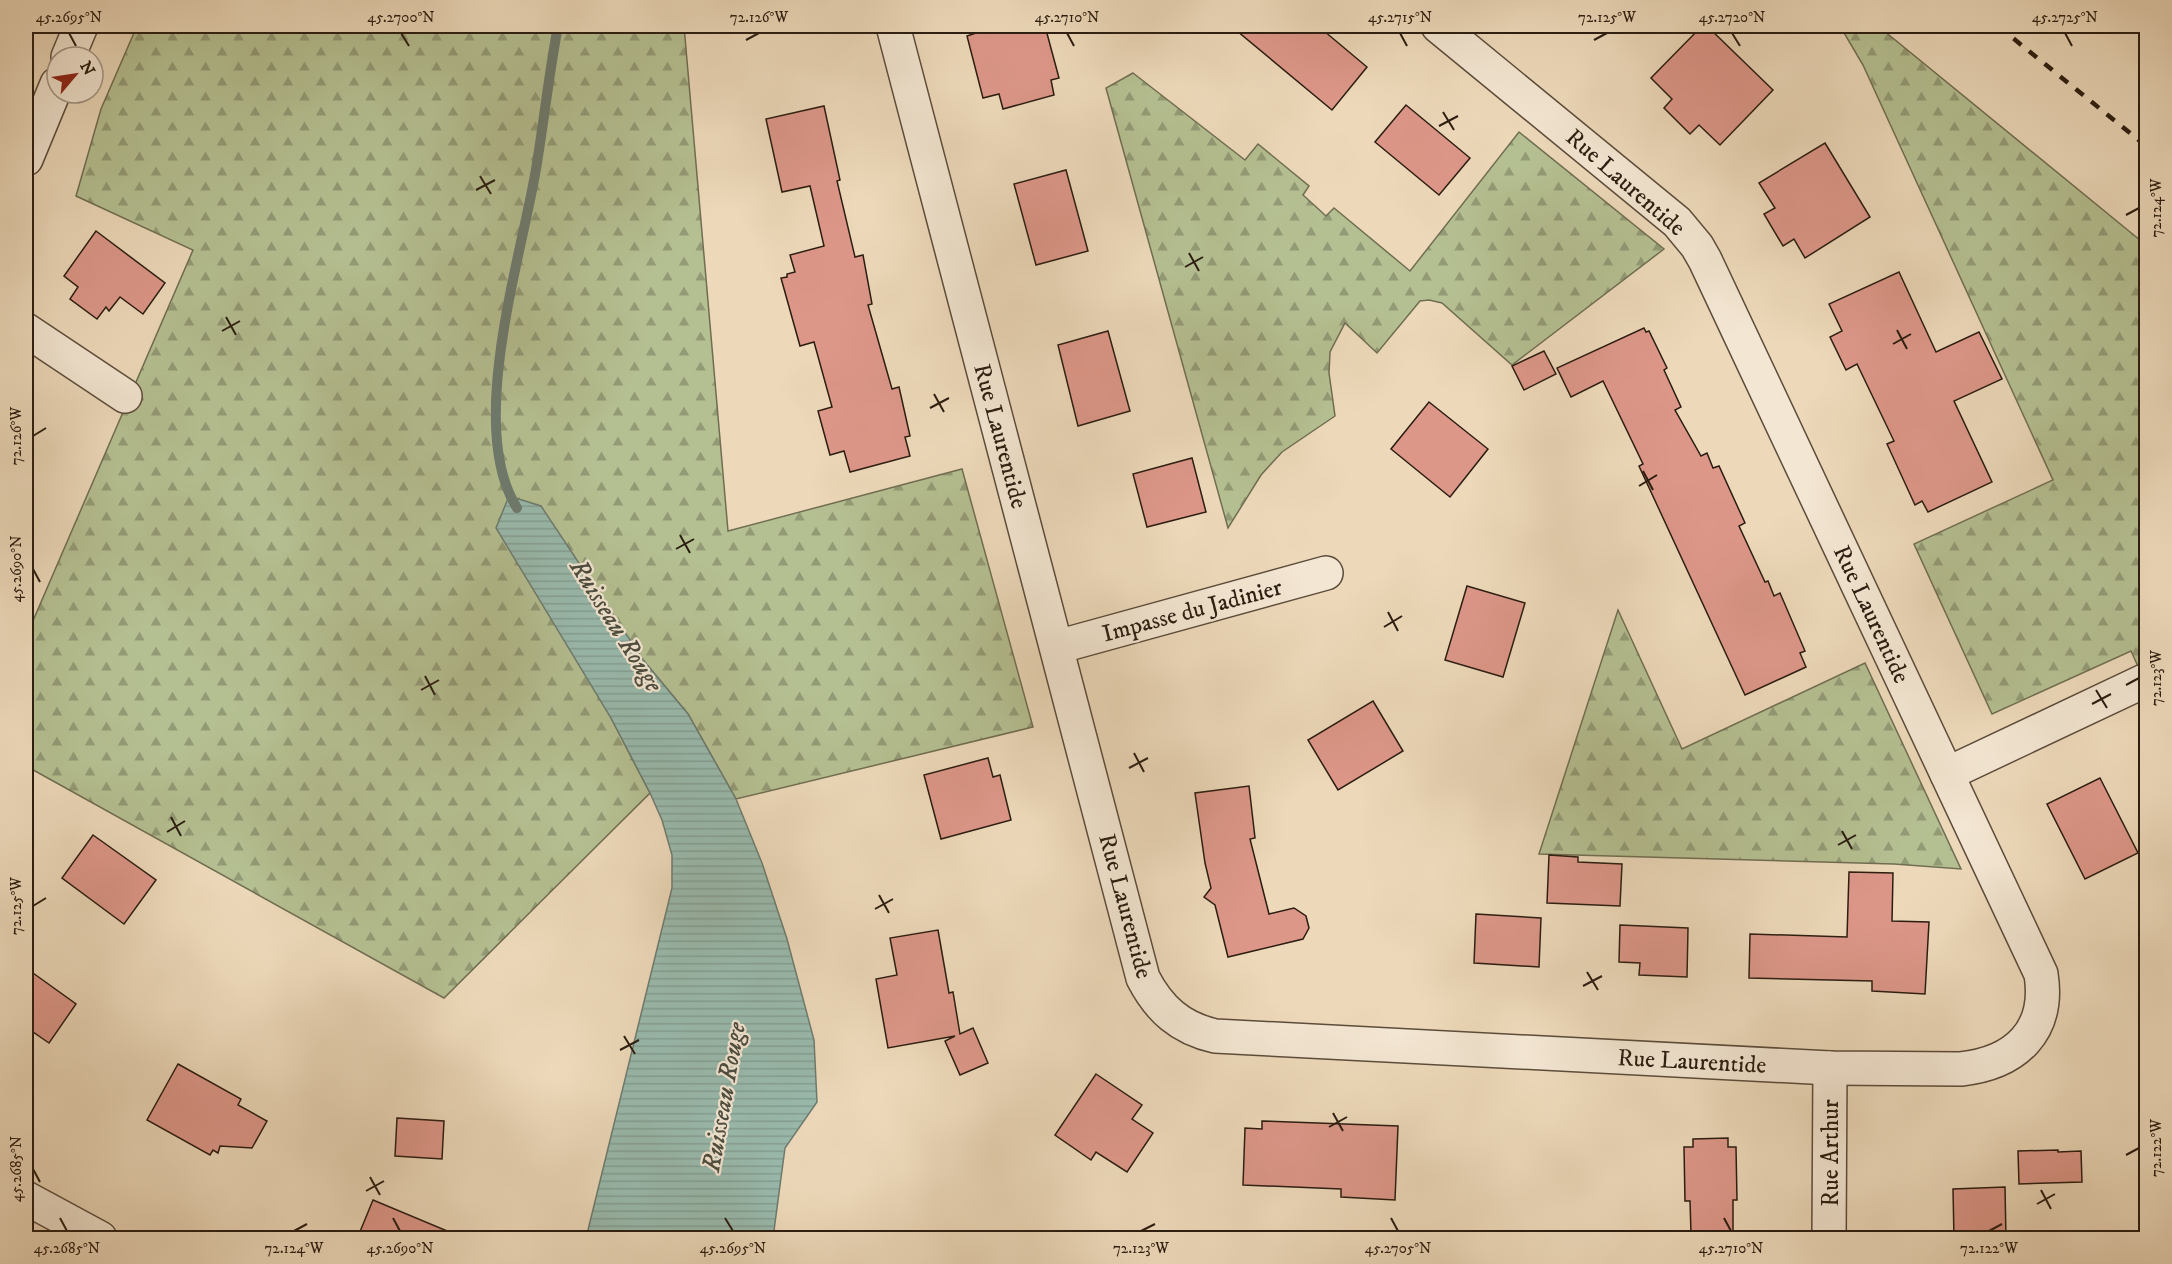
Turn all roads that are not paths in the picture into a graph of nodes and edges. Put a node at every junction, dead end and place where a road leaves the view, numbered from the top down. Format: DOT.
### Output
graph roads {
  1 [pos="81,26"];
  2 [pos="893,26"];
  3 [pos="1438,26"];
  4 [pos="73,45"];
  5 [pos="48,105"];
  6 [pos="26,159"];
  7 [pos="26,330"];
  8 [pos="125,396"];
  9 [pos="1326,573"];
  10 [pos="1057,647"];
  11 [pos="2144,681"];
  12 [pos="1947,774"];
  13 [pos="1830,1068"];
  14 [pos="26,1198"];
  15 [pos="100,1239"];
  16 [pos="1829,1239"];
  1 -- 4 [label="street"];
  2 -- 10 [label="street, Rue Laurentide"];
  3 -- 12 [label="street, Rue Laurentide"];
  5 -- 6 [label="street"];
  7 -- 8 [label="street"];
  9 -- 10 [label="street, Impasse du Jadinier"];
  10 -- 13 [label="street, Rue Laurentide"];
  11 -- 12 [label="street"];
  12 -- 13 [label="street, Rue Laurentide"];
  13 -- 16 [label="street, Rue Arthur"];
  14 -- 15 [label="street"];
}
